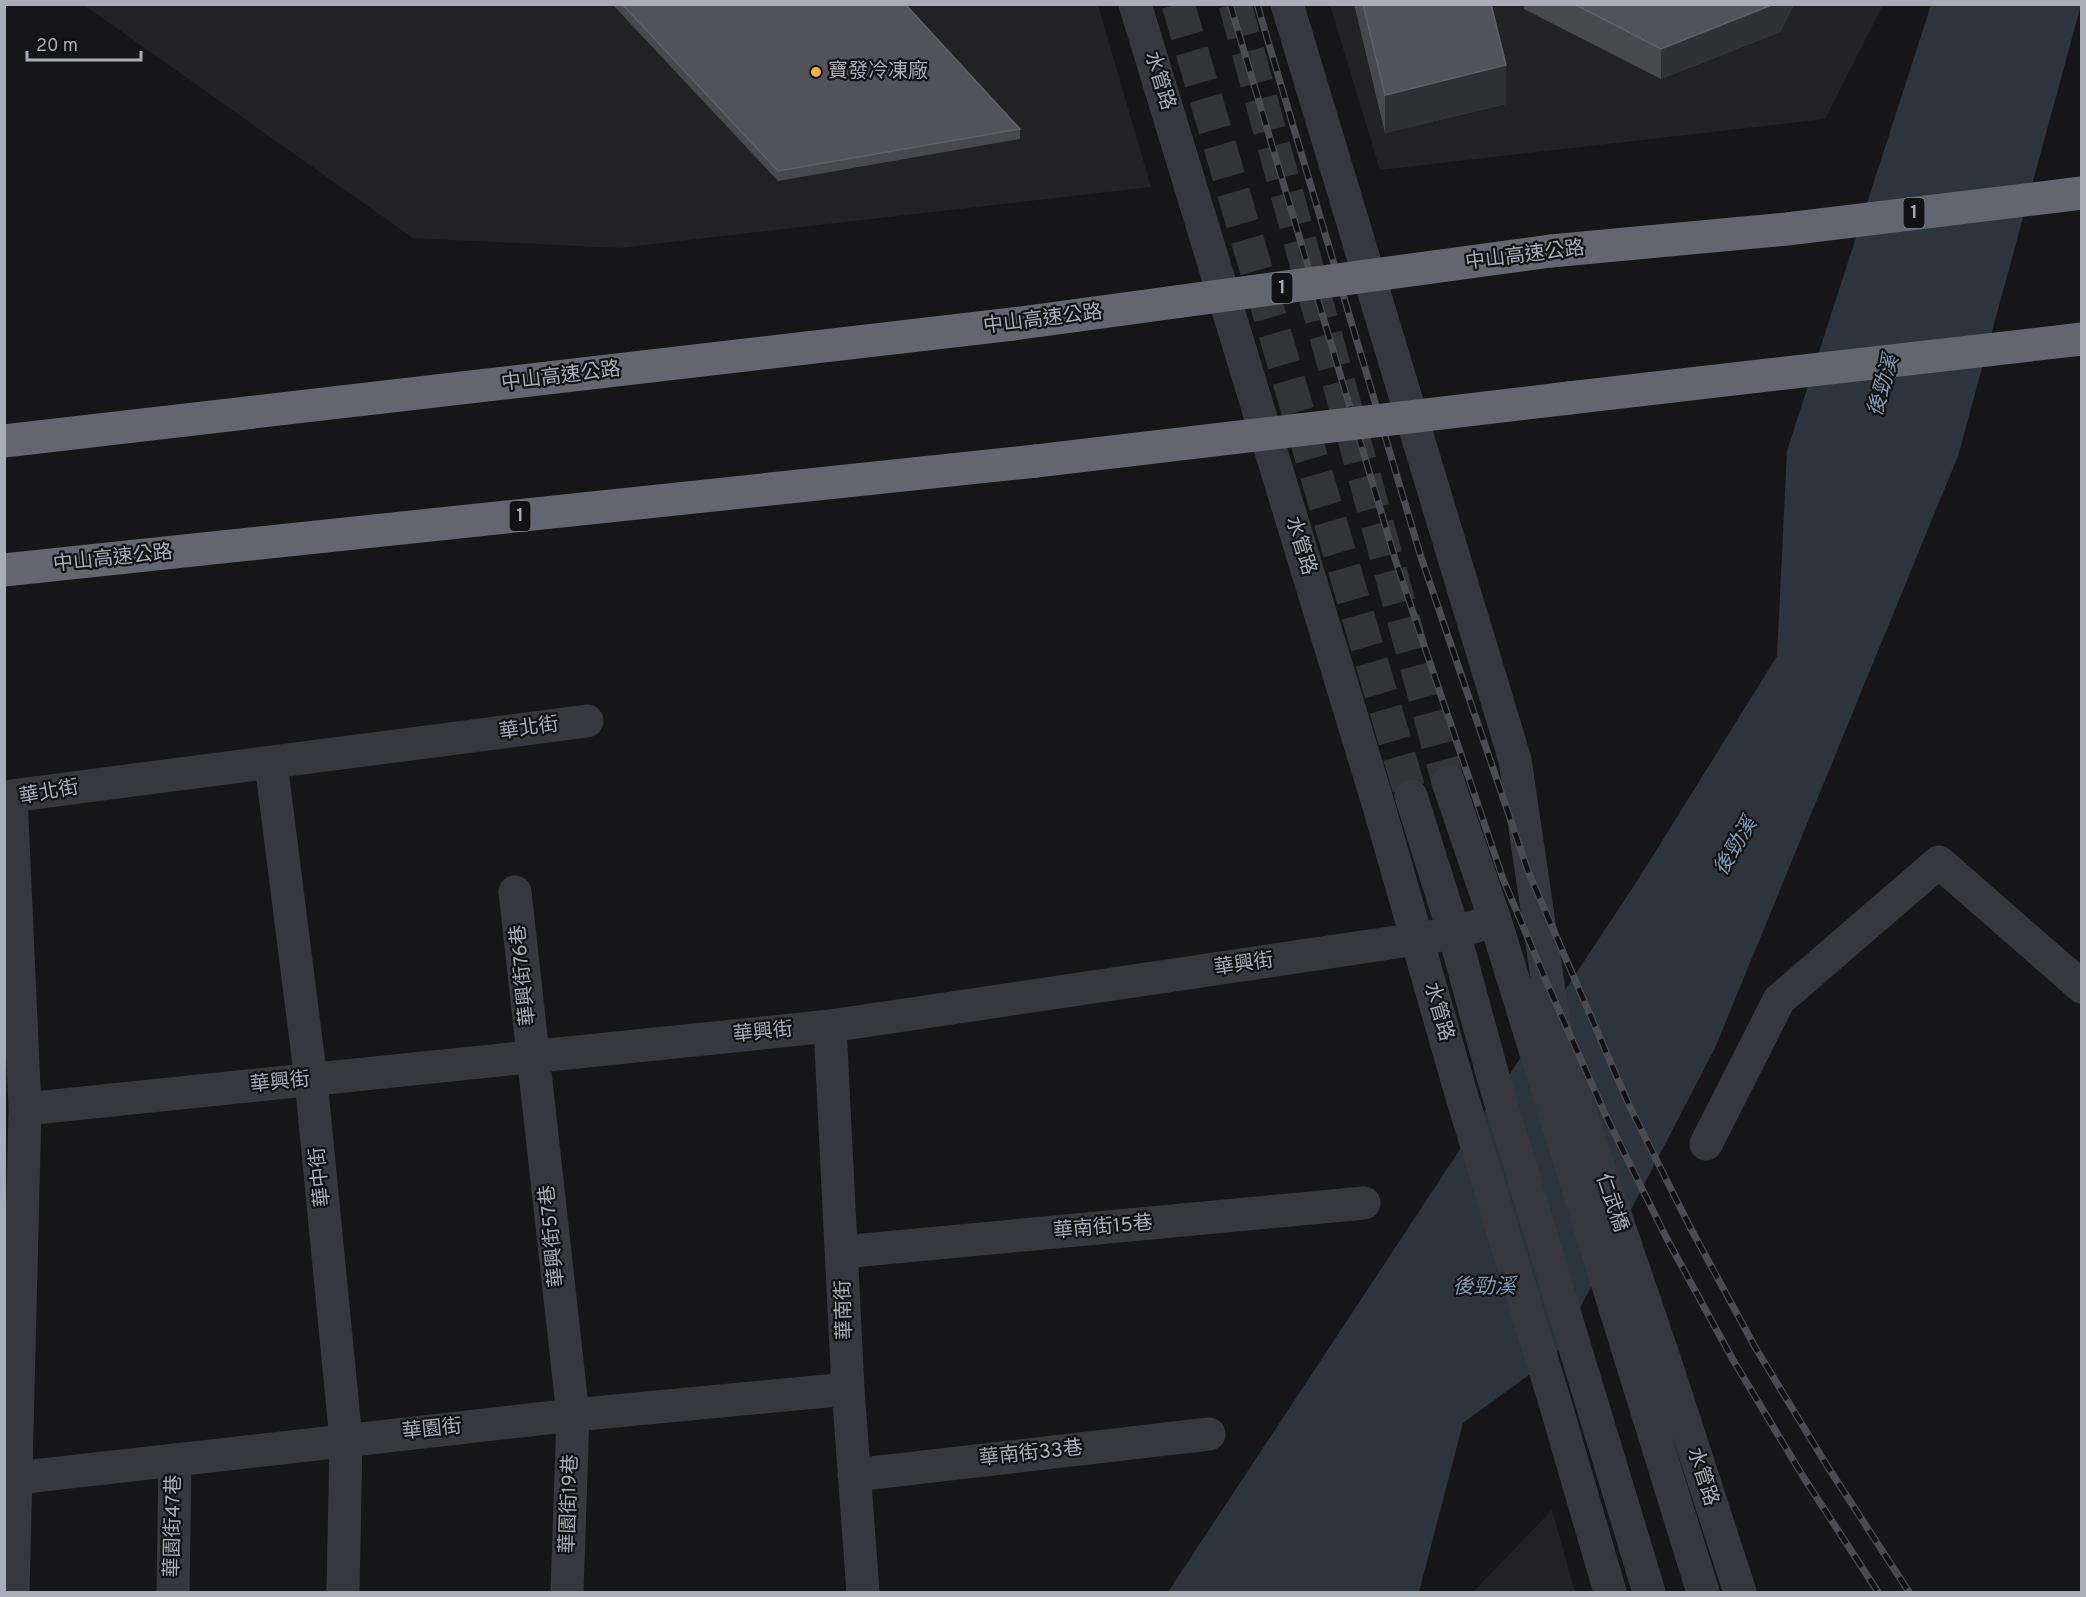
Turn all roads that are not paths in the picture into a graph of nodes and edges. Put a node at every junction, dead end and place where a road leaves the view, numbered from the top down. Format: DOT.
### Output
graph roads {
  1 [pos="1135,4"];
  2 [pos="1287,4"];
  3 [pos="2082,193"];
  4 [pos="2082,339"];
  5 [pos="4,441"];
  6 [pos="4,570"];
  7 [pos="587,721"];
  8 [pos="271,763"];
  9 [pos="1448,782"];
  10 [pos="1412,796"];
  11 [pos="515,892"];
  12 [pos="1495,920"];
  13 [pos="1454,933"];
  14 [pos="1417,939"];
  15 [pos="2082,987"];
  16 [pos="830,1026"];
  17 [pos="1548,1054"];
  18 [pos="533,1057"];
  19 [pos="311,1080"];
  20 [pos="25,1109"];
  21 [pos="1706,1144"];
  22 [pos="1364,1203"];
  23 [pos="842,1252"];
  24 [pos="1650,1368"];
  25 [pos="848,1389"];
  26 [pos="573,1415"];
  27 [pos="1209,1434"];
  28 [pos="346,1440"];
  29 [pos="175,1460"];
  30 [pos="854,1474"];
  31 [pos="16,1478"];
  32 [pos="13,1593"];
  33 [pos="174,1593"];
  34 [pos="343,1593"];
  35 [pos="567,1593"];
  36 [pos="863,1593"];
  37 [pos="1610,1593"];
  38 [pos="1649,1593"];
  39 [pos="1703,1593"];
  40 [pos="1740,1593"];
  1 -- 14 [label="street, 水管路"];
  2 -- 17 [label="street"];
  3 -- 5 [label="highway, 中山高速公路 / 1, bridge"];
  4 -- 6 [label="highway, 中山高速公路 / 1, bridge"];
  7 -- 8 [label="street, 華北街"];
  8 -- 19 [label="street, 華中街"];
  8 -- 20 [label="street, 華北街"];
  9 -- 12 [label="street"];
  10 -- 13 [label="street, 水管路"];
  11 -- 18 [label="street, 華興街76巷"];
  12 -- 13 [label="street, 華興街"];
  12 -- 17 [label="street"];
  13 -- 14 [label="street, 華興街"];
  13 -- 38 [label="street, 水管路"];
  14 -- 16 [label="street, 華興街"];
  14 -- 37 [label="street, 水管路"];
  15 -- 21 [label="street"];
  16 -- 18 [label="street, 華興街"];
  16 -- 23 [label="street, 華南街"];
  17 -- 24 [label="street, 仁武橋"];
  18 -- 19 [label="street, 華興街"];
  18 -- 26 [label="street, 華興街57巷"];
  19 -- 20 [label="street, 華興街"];
  19 -- 28 [label="street, 華中街"];
  20 -- 31 [label="street, 華北街"];
  22 -- 23 [label="street, 華南街15巷"];
  23 -- 25 [label="street, 華南街"];
  24 -- 39 [label="street, 水管路"];
  24 -- 40 [label="street, 水管路"];
  25 -- 26 [label="street, 華園街"];
  25 -- 30 [label="street, 華南街"];
  26 -- 28 [label="street, 華園街"];
  26 -- 35 [label="street, 華園街19巷"];
  27 -- 30 [label="street, 華南街33巷"];
  28 -- 29 [label="street, 華園街"];
  28 -- 34 [label="street, 華中街"];
  29 -- 31 [label="street, 華園街"];
  29 -- 33 [label="street, 華園街47巷"];
  30 -- 36 [label="street, 華南街"];
  31 -- 32 [label="street, 華北街"];
}
